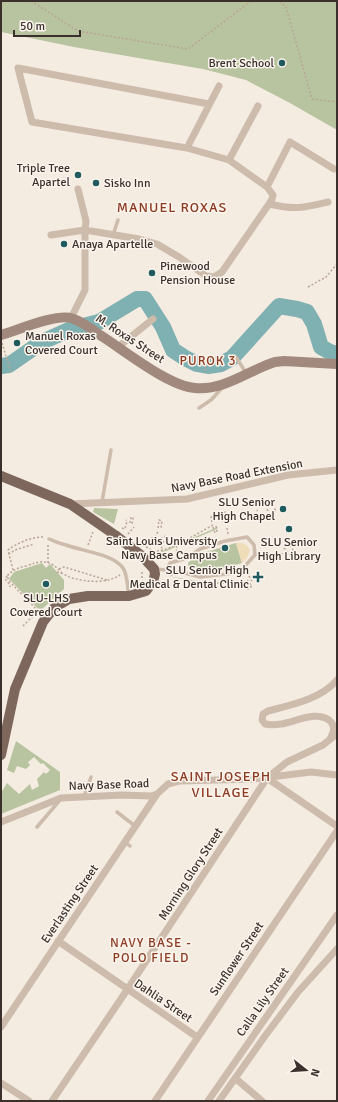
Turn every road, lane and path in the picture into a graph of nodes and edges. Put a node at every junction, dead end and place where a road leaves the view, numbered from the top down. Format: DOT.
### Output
graph roads {
  1 [pos="31,1"];
  2 [pos="251,1"];
  3 [pos="280,1"];
  4 [pos="219,86"];
  5 [pos="337,102"];
  6 [pos="210,104"];
  7 [pos="258,106"];
  8 [pos="187,148"];
  9 [pos="229,160"];
  10 [pos="334,170"];
  11 [pos="266,187"];
  12 [pos="78,189"];
  13 [pos="328,202"];
  14 [pos="269,204"];
  15 [pos="118,220"];
  16 [pos="85,230"];
  17 [pos="51,235"];
  18 [pos="113,235"];
  19 [pos="337,264"];
  20 [pos="308,287"];
  21 [pos="71,318"];
  22 [pos="153,319"];
  23 [pos="1,336"];
  24 [pos="1,342"];
  25 [pos="118,347"];
  26 [pos="236,357"];
  27 [pos="207,361"];
  28 [pos="337,364"];
  29 [pos="205,371"];
  30 [pos="11,372"];
  31 [pos="247,374"];
  32 [pos="227,382"];
  33 [pos="199,408"];
  34 [pos="111,450"];
  35 [pos="337,470"];
  36 [pos="1,476"];
  37 [pos="102,502"];
  38 [pos="70,504"];
  39 [pos="257,510"];
  40 [pos="276,512"];
  41 [pos="268,514"];
  42 [pos="229,515"];
  43 [pos="254,516"];
  44 [pos="234,519"];
  45 [pos="126,520"];
  46 [pos="228,521"];
  47 [pos="223,522"];
  48 [pos="134,527"];
  49 [pos="158,528"];
  50 [pos="161,528"];
  51 [pos="95,529"];
  52 [pos="125,529"];
  53 [pos="158,531"];
  54 [pos="216,533"];
  55 [pos="130,536"];
  56 [pos="156,536"];
  57 [pos="166,536"];
  58 [pos="49,539"];
  59 [pos="168,539"];
  60 [pos="140,543"];
  61 [pos="34,544"];
  62 [pos="290,545"];
  63 [pos="176,546"];
  64 [pos="174,547"];
  65 [pos="284,548"];
  66 [pos="85,550"];
  67 [pos="151,550"];
  68 [pos="163,550"];
  69 [pos="9,554"];
  70 [pos="48,563"];
  71 [pos="58,569"];
  72 [pos="154,569"];
  73 [pos="14,570"];
  74 [pos="166,570"];
  75 [pos="57,572"];
  76 [pos="142,572"];
  77 [pos="62,574"];
  78 [pos="126,574"];
  79 [pos="7,576"];
  80 [pos="249,576"];
  81 [pos="246,579"];
  82 [pos="252,580"];
  83 [pos="108,581"];
  84 [pos="242,582"];
  85 [pos="141,584"];
  86 [pos="10,588"];
  87 [pos="130,596"];
  88 [pos="24,626"];
  89 [pos="337,680"];
  90 [pos="337,735"];
  91 [pos="330,739"];
  92 [pos="1,755"];
  93 [pos="337,775"];
  94 [pos="91,777"];
  95 [pos="267,778"];
  96 [pos="157,794"];
  97 [pos="84,797"];
  98 [pos="61,798"];
  99 [pos="117,812"];
  100 [pos="1,822"];
  101 [pos="135,826"];
  102 [pos="337,826"];
  103 [pos="37,827"];
  104 [pos="337,831"];
  105 [pos="337,915"];
  106 [pos="58,941"];
  107 [pos="337,949"];
  108 [pos="128,990"];
  109 [pos="1,1027"];
  110 [pos="197,1037"];
  111 [pos="235,1078"];
  112 [pos="1,1083"];
  113 [pos="29,1101"];
  114 [pos="52,1101"];
  115 [pos="155,1101"];
  116 [pos="208,1101"];
  117 [pos="219,1101"];
  118 [pos="262,1101"];
  1 -- 2 [label="path"];
  3 -- 5 [label="path"];
  4 -- 6 [label="street"];
  6 -- 8 [label="street"];
  6 -- 8 [label="street"];
  7 -- 9 [label="street"];
  8 -- 9 [label="street"];
  9 -- 11 [label="street"];
  10 -- 11 [label="street"];
  11 -- 14 [label="street"];
  12 -- 16 [label="street"];
  13 -- 14 [label="street"];
  14 -- 18 [label="street"];
  15 -- 18 [label="lane"];
  16 -- 17 [label="street"];
  16 -- 18 [label="street"];
  16 -- 21 [label="street"];
  19 -- 20 [label="path"];
  21 -- 23 [label="main road"];
  21 -- 25 [label="main road, M. Roxas Street"];
  22 -- 25 [label="street"];
  24 -- 30 [label="path"];
  25 -- 32 [label="main road, M. Roxas Street"];
  26 -- 31 [label="lane"];
  27 -- 29 [label="path"];
  28 -- 31 [label="main road, M. Roxas Street"];
  31 -- 32 [label="main road, M. Roxas Street"];
  32 -- 33 [label="lane"];
  34 -- 37 [label="lane"];
  35 -- 37 [label="street, Navy Base Road Extension"];
  36 -- 38 [label="main road"];
  37 -- 38 [label="street, Navy Base Road Extension"];
  38 -- 72 [label="main road"];
  39 -- 43 [label="path"];
  40 -- 41 [label="path"];
  42 -- 44 [label="path"];
  45 -- 52 [label="path"];
  46 -- 47 [label="path"];
  48 -- 55 [label="path"];
  49 -- 50 [label="path"];
  51 -- 66 [label="path"];
  53 -- 56 [label="path"];
  54 -- 68 [label="path"];
  56 -- 60 [label="path"];
  56 -- 68 [label="path"];
  57 -- 59 [label="path"];
  58 -- 66 [label="lane"];
  58 -- 69 [label="path"];
  58 -- 70 [label="path"];
  61 -- 69 [label="path"];
  62 -- 65 [label="path"];
  63 -- 64 [label="path"];
  66 -- 78 [label="lane"];
  67 -- 68 [label="path"];
  69 -- 73 [label="path"];
  70 -- 71 [label="path"];
  70 -- 73 [label="path"];
  71 -- 77 [label="path"];
  71 -- 83 [label="path"];
  72 -- 74 [label="lane"];
  72 -- 87 [label="main road"];
  73 -- 79 [label="path"];
  74 -- 74 [label="lane"];
  75 -- 77 [label="path"];
  76 -- 85 [label="path"];
  77 -- 83 [label="path"];
  78 -- 83 [label="path"];
  78 -- 87 [label="lane"];
  79 -- 86 [label="path"];
  79 -- 88 [label="path"];
  80 -- 82 [label="path"];
  81 -- 84 [label="path"];
  87 -- 92 [label="main road"];
  89 -- 91 [label="street"];
  90 -- 91 [label="street, Morning Glory Street"];
  91 -- 95 [label="street, Morning Glory Street"];
  93 -- 95 [label="street, Navy Base Road"];
  94 -- 97 [label="lane"];
  95 -- 96 [label="street, Navy Base Road"];
  95 -- 102 [label="street"];
  95 -- 108 [label="street, Morning Glory Street"];
  96 -- 97 [label="street, Navy Base Road"];
  96 -- 101 [label="street, Everlasting Street"];
  97 -- 98 [label="street, Navy Base Road"];
  98 -- 100 [label="street, Navy Base Road"];
  98 -- 103 [label="lane"];
  99 -- 101 [label="lane"];
  101 -- 106 [label="street, Everlasting Street"];
  104 -- 110 [label="street, Sunflower Street"];
  105 -- 116 [label="street, Calla Lily Street"];
  106 -- 108 [label="street, Dahlia Street"];
  106 -- 109 [label="street, Everlasting Street"];
  107 -- 111 [label="street"];
  108 -- 110 [label="street, Dahlia Street"];
  108 -- 114 [label="street, Morning Glory Street"];
  110 -- 115 [label="street, Sunflower Street"];
  111 -- 117 [label="street"];
  111 -- 118 [label="street"];
  112 -- 113 [label="street"];
}
